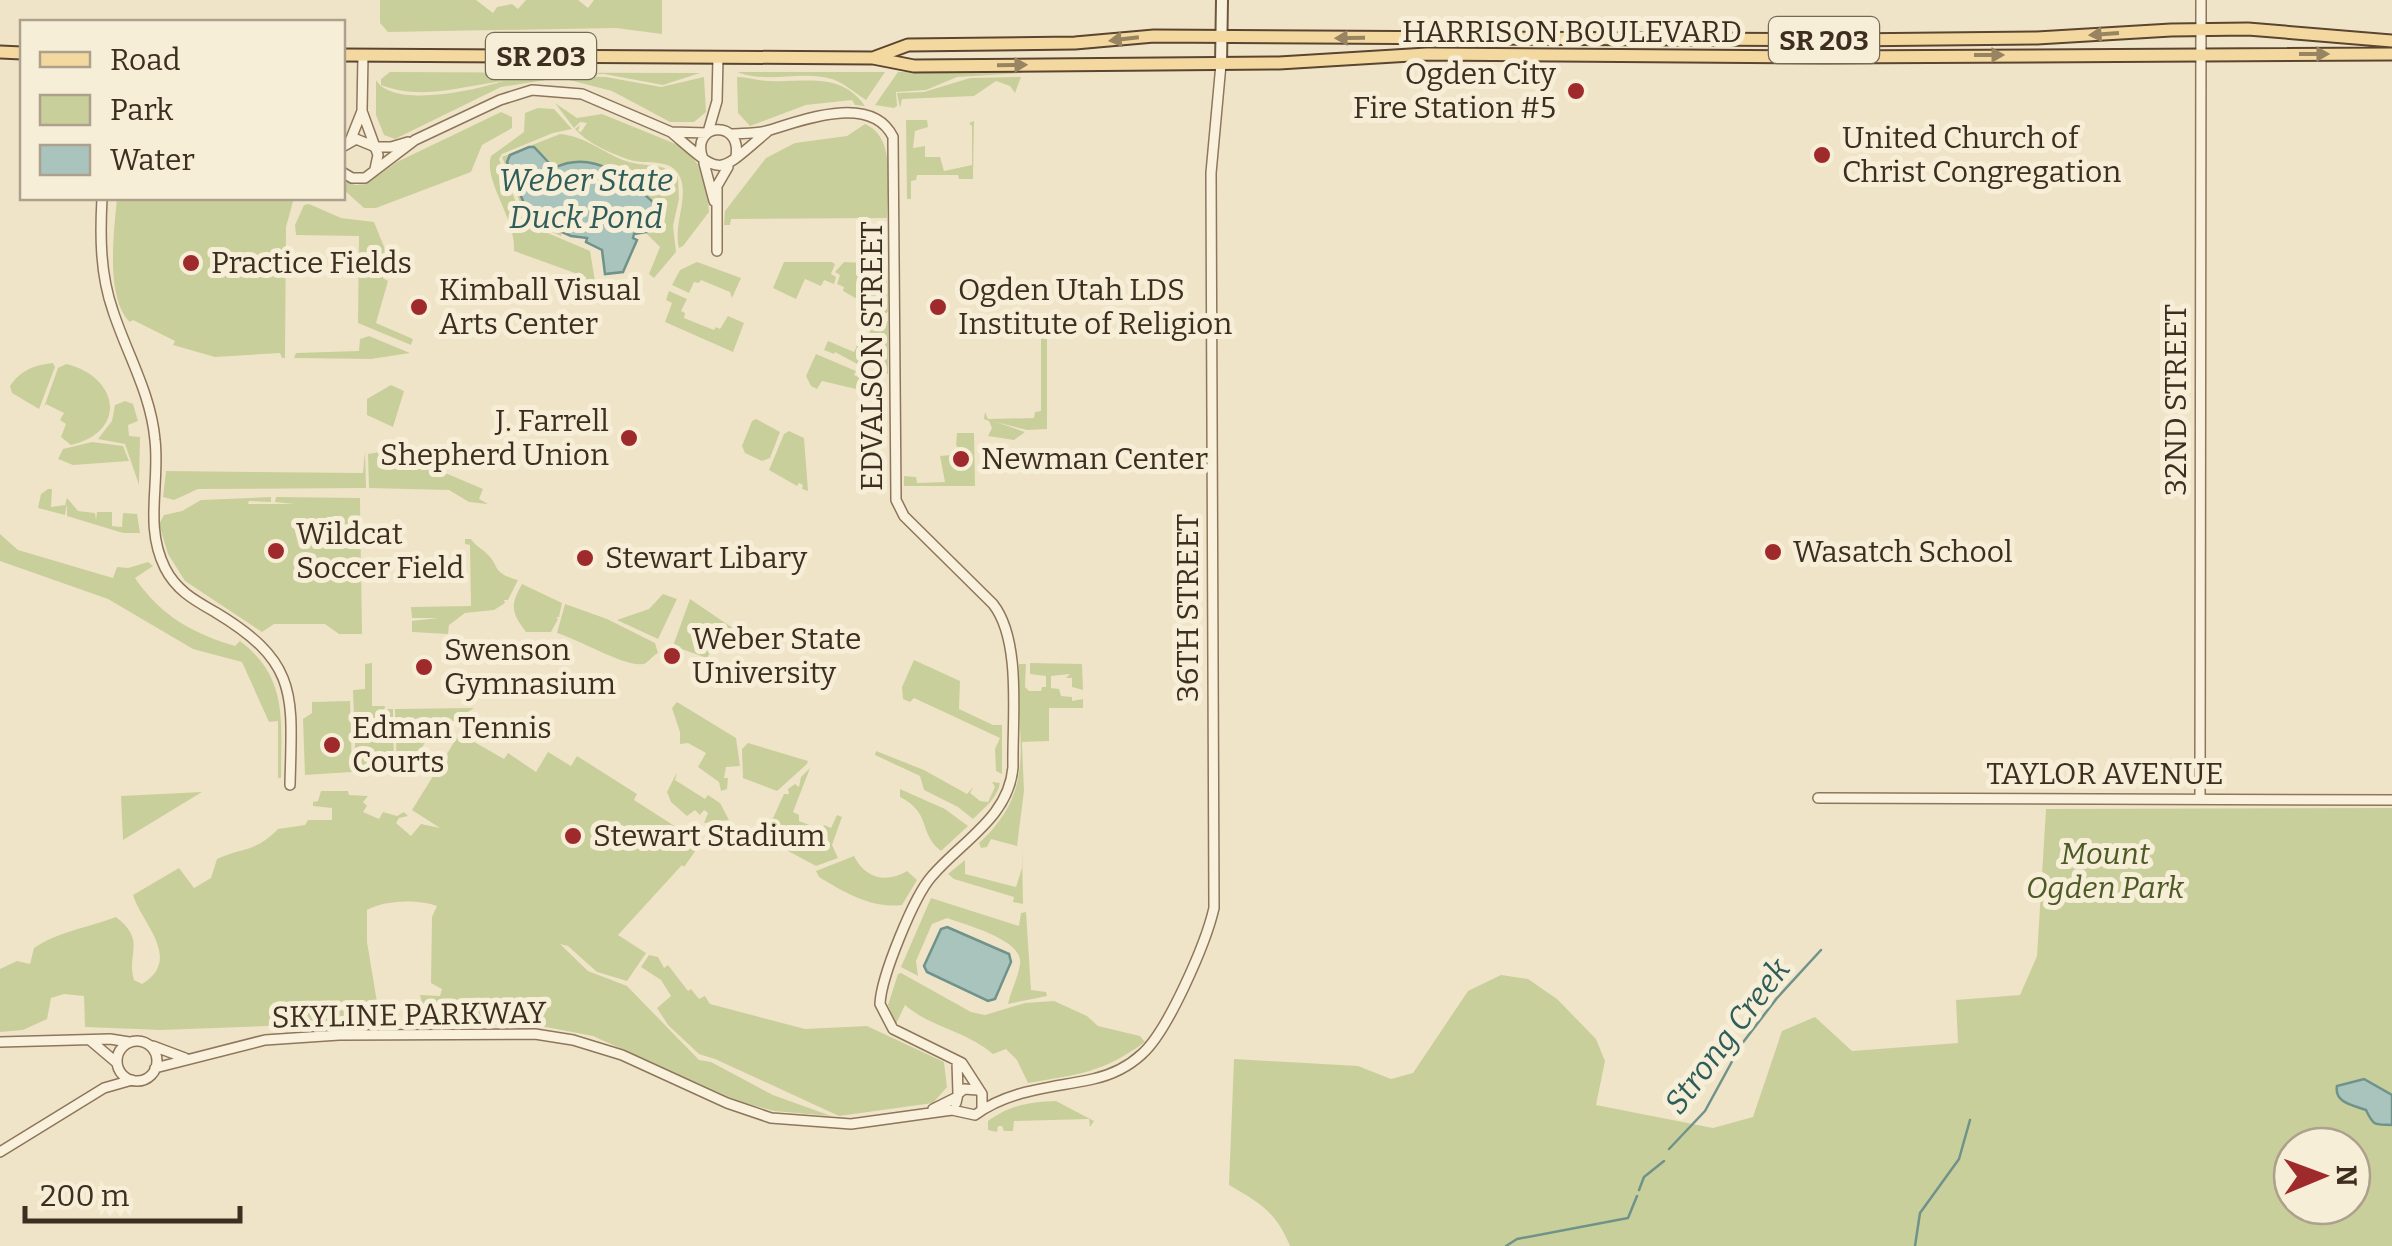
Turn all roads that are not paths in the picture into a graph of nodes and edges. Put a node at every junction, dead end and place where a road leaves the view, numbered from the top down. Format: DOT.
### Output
graph roads {
  1 [pos="1222,0"];
  2 [pos="2201,0"];
  3 [pos="2201,29"];
  4 [pos="1222,36"];
  5 [pos="2392,41"];
  6 [pos="2392,54"];
  7 [pos="345,55"];
  8 [pos="363,55"];
  9 [pos="2201,55"];
  10 [pos="718,57"];
  11 [pos="874,58"];
  12 [pos="1221,64"];
  13 [pos="718,101"];
  14 [pos="362,111"];
  15 [pos="768,131"];
  16 [pos="671,132"];
  17 [pos="707,132"];
  18 [pos="729,133"];
  19 [pos="370,134"];
  20 [pos="412,141"];
  21 [pos="345,143"];
  22 [pos="374,146"];
  23 [pos="703,160"];
  24 [pos="731,163"];
  25 [pos="345,174"];
  26 [pos="372,174"];
  27 [pos="102,200"];
  28 [pos="716,209"];
  29 [pos="716,251"];
  30 [pos="290,785"];
  31 [pos="1818,798"];
  32 [pos="2200,800"];
  33 [pos="2392,800"];
  34 [pos="89,1040"];
  35 [pos="0,1042"];
  36 [pos="129,1042"];
  37 [pos="148,1044"];
  38 [pos="188,1058"];
  39 [pos="957,1058"];
  40 [pos="117,1064"];
  41 [pos="155,1068"];
  42 [pos="132,1080"];
  43 [pos="104,1088"];
  44 [pos="980,1092"];
  45 [pos="958,1096"];
  46 [pos="1006,1097"];
  47 [pos="982,1110"];
  48 [pos="960,1112"];
  49 [pos="916,1115"];
  50 [pos="0,1152"];
  1 -- 4 [label="main road, 36TH STREET"];
  2 -- 3 [label="street, 32ND STREET"];
  3 -- 4 [label="main road, HARRISON BOULEVARD / SR 203, one-way"];
  3 -- 5 [label="main road, HARRISON BOULEVARD / SR 203"];
  3 -- 9 [label="street, 32ND STREET"];
  4 -- 11 [label="main road, HARRISON BOULEVARD / SR 203, one-way"];
  4 -- 12 [label="main road, 36TH STREET"];
  9 -- 6 [label="main road, HARRISON BOULEVARD / SR 203, one-way"];
  7 -- 8 [label="main road, HARRISON BOULEVARD / SR 203"];
  8 -- 10 [label="main road, HARRISON BOULEVARD / SR 203"];
  8 -- 14 [label="street"];
  12 -- 9 [label="main road, HARRISON BOULEVARD / SR 203, one-way"];
  9 -- 32 [label="street, 32ND STREET"];
  10 -- 11 [label="main road, HARRISON BOULEVARD / SR 203"];
  10 -- 13 [label="street"];
  11 -- 12 [label="main road, HARRISON BOULEVARD / SR 203, one-way"];
  12 -- 46 [label="street, 36TH STREET"];
  13 -- 17 [label="street"];
  13 -- 18 [label="street"];
  14 -- 19 [label="street"];
  14 -- 21 [label="street"];
  15 -- 18 [label="street"];
  15 -- 24 [label="street"];
  15 -- 39 [label="street, EDVALSON STREET"];
  16 -- 17 [label="street"];
  16 -- 20 [label="street"];
  16 -- 23 [label="street"];
  17 -- 18 [label="street"];
  17 -- 23 [label="street"];
  18 -- 24 [label="street"];
  19 -- 20 [label="street"];
  19 -- 22 [label="street"];
  20 -- 22 [label="street"];
  20 -- 26 [label="street"];
  21 -- 22 [label="street"];
  22 -- 26 [label="street"];
  23 -- 24 [label="street"];
  23 -- 28 [label="street"];
  24 -- 28 [label="street"];
  25 -- 26 [label="street"];
  27 -- 30 [label="street"];
  28 -- 29 [label="street"];
  31 -- 32 [label="street, TAYLOR AVENUE"];
  32 -- 33 [label="street, TAYLOR AVENUE"];
  34 -- 35 [label="street"];
  34 -- 36 [label="street"];
  34 -- 40 [label="street"];
  36 -- 37 [label="street"];
  36 -- 40 [label="street"];
  37 -- 38 [label="street"];
  37 -- 41 [label="street"];
  38 -- 41 [label="street, SKYLINE PARKWAY"];
  38 -- 49 [label="street, SKYLINE PARKWAY"];
  39 -- 44 [label="street"];
  39 -- 45 [label="street"];
  40 -- 42 [label="street"];
  40 -- 43 [label="street"];
  41 -- 42 [label="street"];
  42 -- 43 [label="street"];
  43 -- 50 [label="street"];
  44 -- 45 [label="street"];
  44 -- 46 [label="street, 36TH STREET"];
  44 -- 47 [label="street"];
  45 -- 48 [label="street"];
  45 -- 49 [label="street, SKYLINE PARKWAY"];
  46 -- 47 [label="street, 36TH STREET"];
  47 -- 48 [label="street"];
  48 -- 49 [label="street, SKYLINE PARKWAY"];
}
